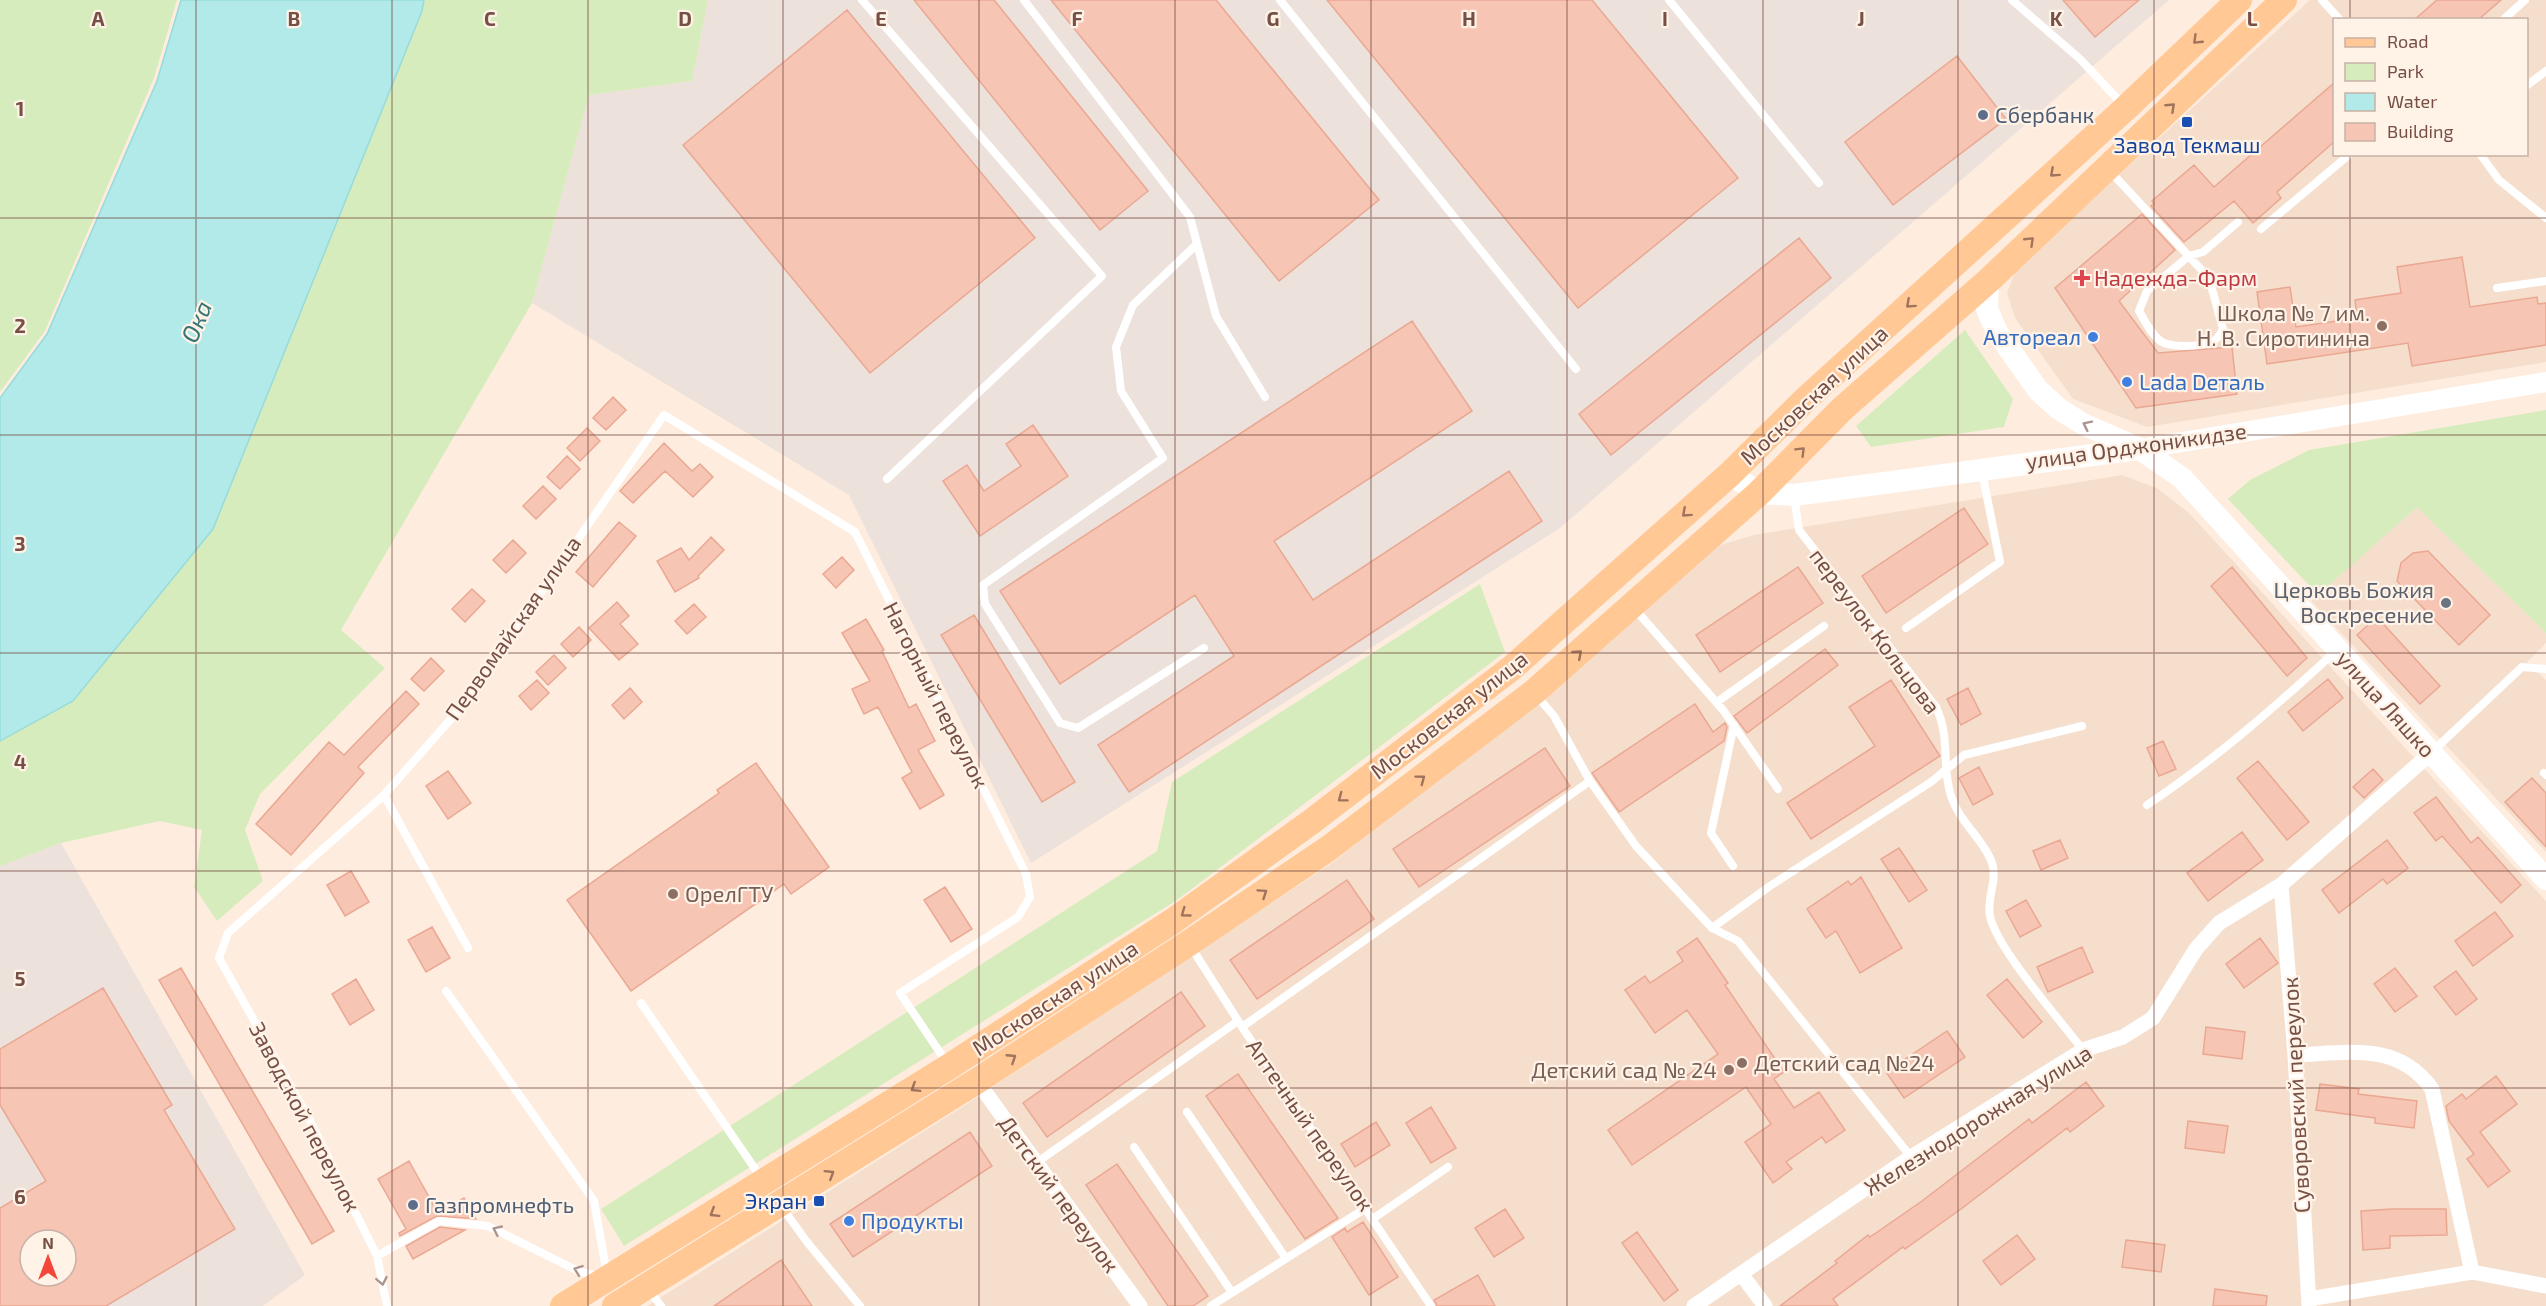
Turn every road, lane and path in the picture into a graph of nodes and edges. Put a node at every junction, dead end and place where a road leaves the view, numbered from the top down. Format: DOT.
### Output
graph roads {
  1 [pos="862,0"];
  2 [pos="1024,0"];
  3 [pos="1280,0"];
  4 [pos="1669,0"];
  5 [pos="2012,0"];
  6 [pos="2239,0"];
  7 [pos="2284,0"];
  8 [pos="2322,0"];
  9 [pos="2525,0"];
  10 [pos="2338,18"];
  11 [pos="2505,18"];
  12 [pos="2546,71"];
  13 [pos="2528,84"];
  14 [pos="2126,108"];
  15 [pos="2348,156"];
  16 [pos="2481,156"];
  17 [pos="2107,168"];
  18 [pos="1819,183"];
  19 [pos="2546,218"];
  20 [pos="2238,222"];
  21 [pos="2261,230"];
  22 [pos="1197,244"];
  23 [pos="2189,256"];
  24 [pos="1988,281"];
  25 [pos="2546,281"];
  26 [pos="2497,288"];
  27 [pos="1576,369"];
  28 [pos="2546,382"];
  29 [pos="1265,397"];
  30 [pos="2140,449"];
  31 [pos="1982,468"];
  32 [pos="1730,474"];
  33 [pos="887,479"];
  34 [pos="1760,493"];
  35 [pos="1794,495"];
  36 [pos="800,497"];
  37 [pos="1633,607"];
  38 [pos="1824,626"];
  39 [pos="1906,628"];
  40 [pos="1204,648"];
  41 [pos="2337,650"];
  42 [pos="2546,669"];
  43 [pos="1534,692"];
  44 [pos="1717,702"];
  45 [pos="1734,725"];
  46 [pos="2082,726"];
  47 [pos="2431,753"];
  48 [pos="1946,768"];
  49 [pos="1590,781"];
  50 [pos="1778,789"];
  51 [pos="384,795"];
  52 [pos="2147,805"];
  53 [pos="1733,866"];
  54 [pos="2546,879"];
  55 [pos="2281,885"];
  56 [pos="1712,928"];
  57 [pos="228,933"];
  58 [pos="1189,943"];
  59 [pos="468,948"];
  60 [pos="446,990"];
  61 [pos="641,1003"];
  62 [pos="1240,1024"];
  63 [pos="2083,1050"];
  64 [pos="2295,1054"];
  65 [pos="950,1066"];
  66 [pos="977,1081"];
  67 [pos="1187,1112"];
  68 [pos="1134,1146"];
  69 [pos="1911,1157"];
  70 [pos="1036,1163"];
  71 [pos="1448,1167"];
  72 [pos="764,1183"];
  73 [pos="780,1205"];
  74 [pos="1366,1208"];
  75 [pos="1374,1218"];
  76 [pos="377,1256"];
  77 [pos="1285,1257"];
  78 [pos="2472,1272"];
  79 [pos="1742,1275"];
  80 [pos="608,1279"];
  81 [pos="2546,1286"];
  82 [pos="1231,1291"];
  83 [pos="654,1296"];
  84 [pos="2308,1303"];
  85 [pos="387,1306"];
  86 [pos="563,1306"];
  87 [pos="615,1306"];
  88 [pos="860,1306"];
  89 [pos="1140,1306"];
  90 [pos="1211,1306"];
  91 [pos="1431,1306"];
  92 [pos="1694,1306"];
  93 [pos="1765,1306"];
  1 -- 33 [label="lane"];
  2 -- 22 [label="lane"];
  3 -- 27 [label="lane"];
  4 -- 18 [label="lane"];
  5 -- 14 [label="lane"];
  6 -- 14 [label="main road, Московская улица, one-way"];
  17 -- 7 [label="main road, Московская улица, one-way"];
  8 -- 10 [label="lane"];
  9 -- 11 [label="lane"];
  12 -- 13 [label="lane"];
  14 -- 32 [label="main road, Московская улица, one-way"];
  15 -- 21 [label="lane"];
  16 -- 19 [label="lane"];
  17 -- 23 [label="lane"];
  24 -- 17 [label="main road, Московская улица, one-way"];
  20 -- 23 [label="lane"];
  22 -- 29 [label="lane"];
  22 -- 40 [label="lane"];
  23 -- 23 [label="lane"];
  30 -- 24 [label="main road, улица Ляшко, one-way"];
  34 -- 24 [label="main road, Московская улица, one-way"];
  25 -- 26 [label="lane"];
  28 -- 30 [label="street, улица Орджоникидзе"];
  30 -- 31 [label="main road, улица Орджоникидзе"];
  30 -- 41 [label="main road, улица Ляшко"];
  31 -- 35 [label="main road, улица Орджоникидзе"];
  31 -- 39 [label="lane"];
  32 -- 34 [label="main road, улица Орджоникидзе"];
  32 -- 65 [label="main road, Московская улица, one-way"];
  34 -- 35 [label="main road, улица Орджоникидзе"];
  34 -- 37 [label="main road, Московская улица"];
  35 -- 48 [label="lane, переулок Кольцова"];
  36 -- 51 [label="lane, Первомайская улица"];
  36 -- 65 [label="lane, Нагорный переулок"];
  43 -- 37 [label="main road, Московская улица, one-way"];
  37 -- 44 [label="lane"];
  38 -- 44 [label="lane"];
  41 -- 47 [label="main road, улица Ляшко"];
  41 -- 52 [label="lane"];
  42 -- 47 [label="lane"];
  43 -- 49 [label="lane"];
  58 -- 43 [label="main road, Московская улица, one-way"];
  44 -- 45 [label="lane"];
  45 -- 50 [label="lane"];
  45 -- 53 [label="lane"];
  46 -- 48 [label="lane"];
  47 -- 54 [label="main road, улица Ляшко"];
  47 -- 55 [label="street, Железнодорожная улица"];
  48 -- 56 [label="lane"];
  48 -- 63 [label="lane, переулок Кольцова"];
  49 -- 56 [label="lane"];
  49 -- 62 [label="lane"];
  51 -- 57 [label="lane, Первомайская улица"];
  51 -- 59 [label="lane"];
  55 -- 63 [label="street, Железнодорожная улица"];
  55 -- 64 [label="street, Суворовский переулок"];
  56 -- 69 [label="lane"];
  57 -- 76 [label="lane, Заводской переулок"];
  58 -- 62 [label="lane, Аптечный переулок"];
  66 -- 58 [label="main road, Московская улица, one-way"];
  60 -- 80 [label="lane"];
  61 -- 72 [label="lane"];
  62 -- 70 [label="lane"];
  62 -- 74 [label="lane, Аптечный переулок"];
  63 -- 69 [label="street, Железнодорожная улица"];
  64 -- 78 [label="street"];
  64 -- 84 [label="street, Суворовский переулок"];
  65 -- 72 [label="main road, Московская улица, one-way"];
  66 -- 70 [label="street, Детский переулок"];
  73 -- 66 [label="main road, Московская улица, one-way"];
  67 -- 77 [label="lane"];
  68 -- 82 [label="lane"];
  69 -- 79 [label="street, Железнодорожная улица"];
  70 -- 89 [label="street, Детский переулок"];
  71 -- 75 [label="lane"];
  72 -- 73 [label="main road"];
  72 -- 80 [label="main road, Московская улица, one-way"];
  73 -- 83 [label="main road, Московская улица"];
  73 -- 88 [label="lane"];
  74 -- 75 [label="lane, Аптечный переулок"];
  74 -- 77 [label="lane"];
  75 -- 91 [label="lane, Аптечный переулок"];
  80 -- 76 [label="lane, one-way"];
  76 -- 85 [label="lane, Заводской переулок, one-way"];
  77 -- 82 [label="lane"];
  78 -- 81 [label="street"];
  78 -- 84 [label="street"];
  79 -- 92 [label="street, Железнодорожная улица"];
  79 -- 93 [label="street"];
  80 -- 86 [label="main road, Московская улица"];
  82 -- 90 [label="lane"];
  83 -- 87 [label="main road, Московская улица"];
}
